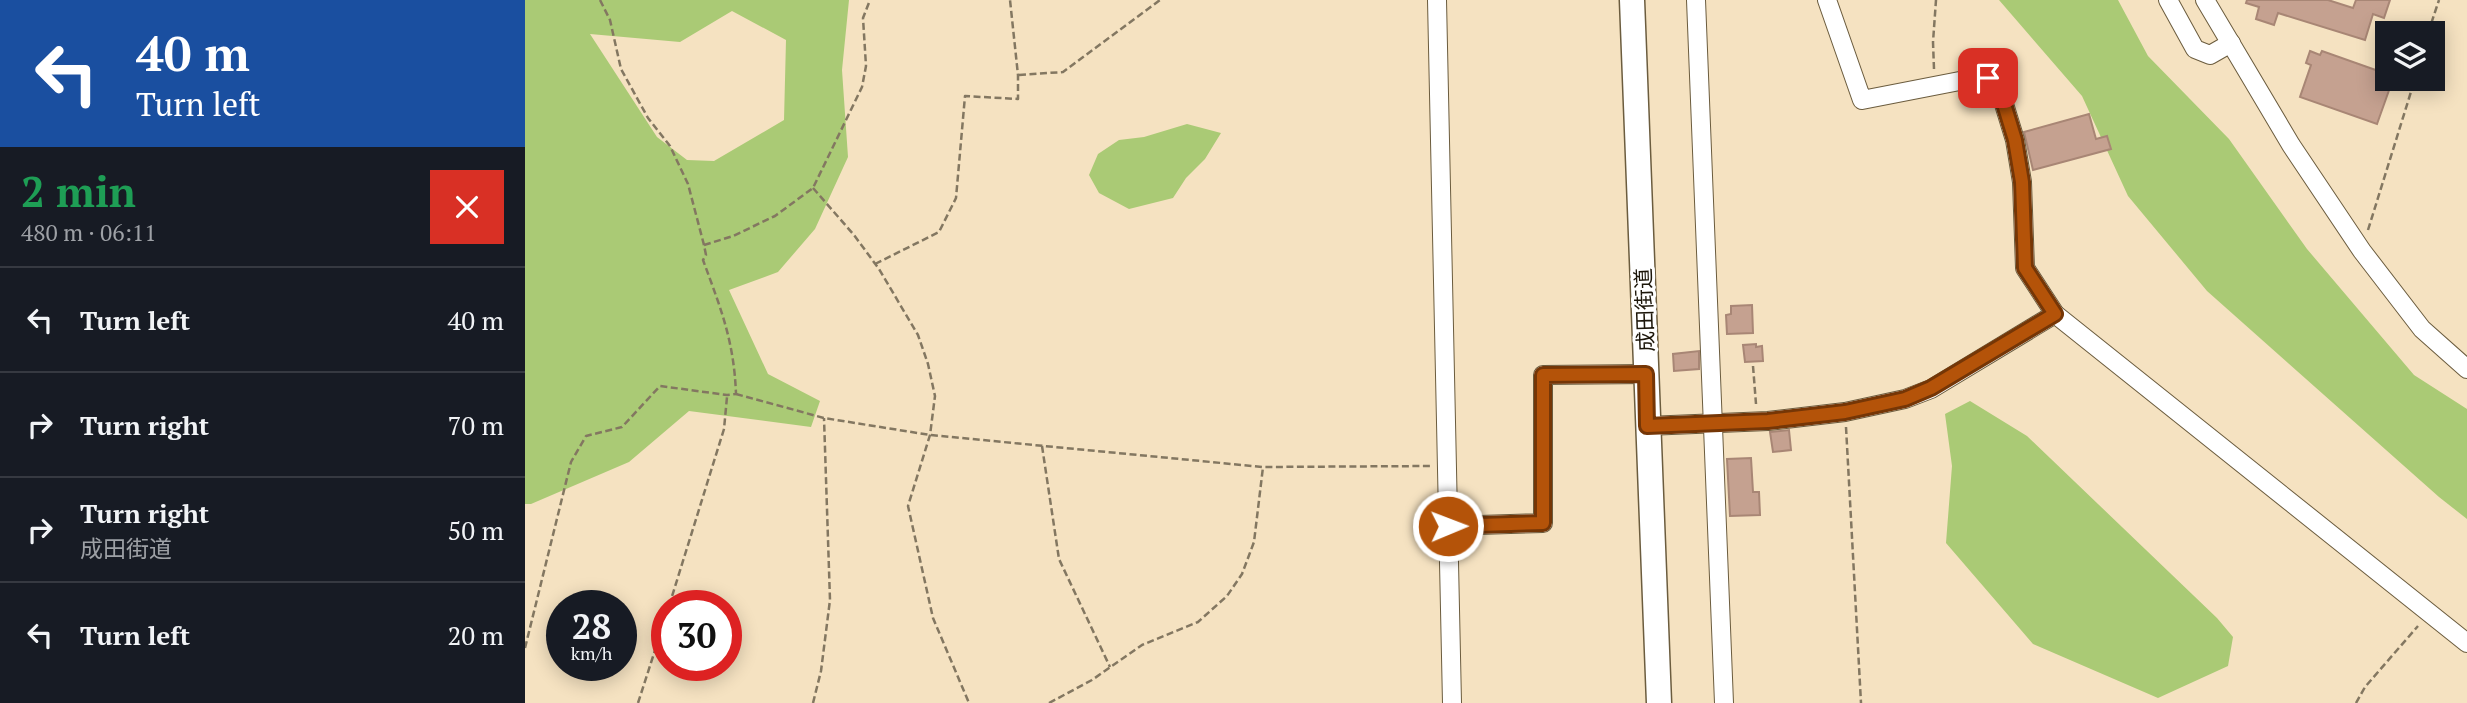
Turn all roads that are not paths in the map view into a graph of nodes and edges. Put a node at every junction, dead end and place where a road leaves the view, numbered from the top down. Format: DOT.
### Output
graph roads {
  1 [pos="1437,0"];
  2 [pos="1632,0"];
  3 [pos="1696,0"];
  4 [pos="1827,0"];
  5 [pos="2168,0"];
  6 [pos="2205,0"];
  7 [pos="2231,43"];
  8 [pos="2055,314"];
  9 [pos="2467,369"];
  10 [pos="1646,374"];
  11 [pos="1712,423"];
  12 [pos="1647,426"];
  13 [pos="1448,526"];
  14 [pos="2467,643"];
  15 [pos="1452,703"];
  16 [pos="1659,703"];
  17 [pos="1724,703"];
  1 -- 13 [label="street"];
  2 -- 10 [label="highway, 成田街道"];
  3 -- 11 [label="street"];
  4 -- 8 [label="street"];
  5 -- 7 [label="street"];
  6 -- 7 [label="street"];
  7 -- 9 [label="street"];
  8 -- 11 [label="street"];
  8 -- 14 [label="street"];
  10 -- 12 [label="highway, 成田街道"];
  10 -- 13 [label="street"];
  11 -- 12 [label="street"];
  11 -- 17 [label="street"];
  12 -- 16 [label="highway, 成田街道"];
  13 -- 15 [label="street"];
}
